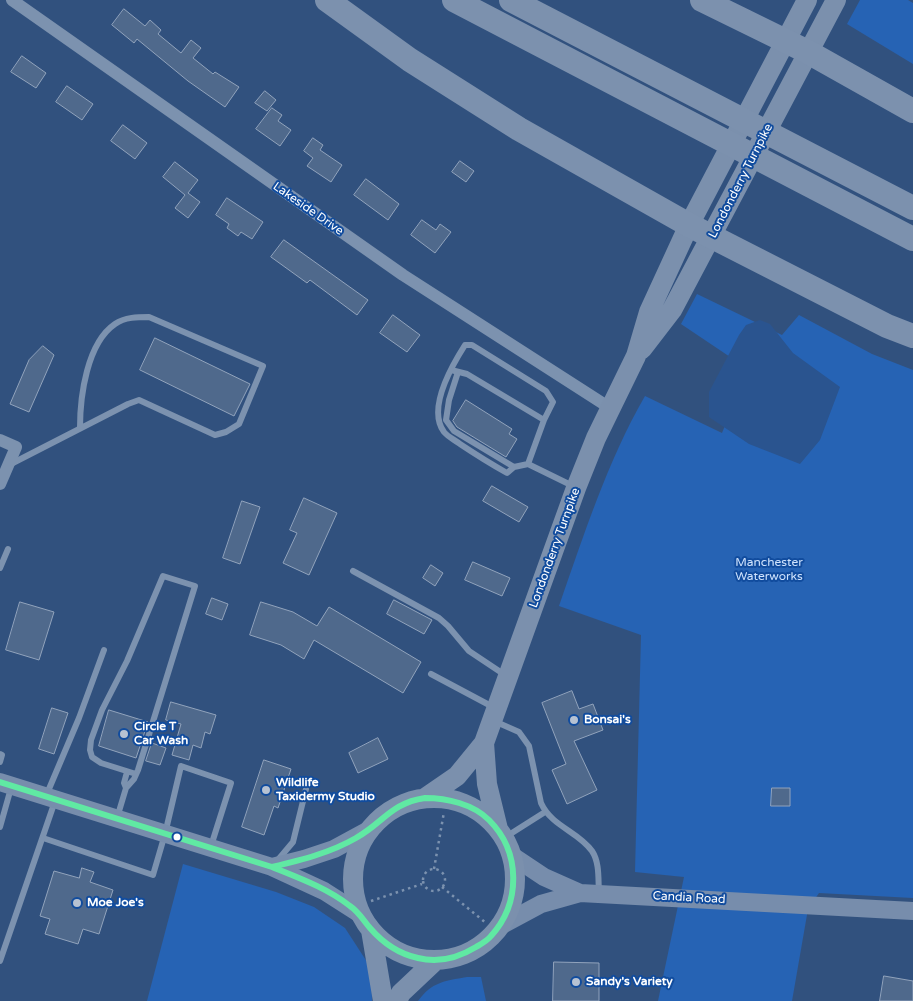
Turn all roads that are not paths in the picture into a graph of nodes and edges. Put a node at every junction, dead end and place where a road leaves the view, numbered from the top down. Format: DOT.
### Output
graph roads {
  1 [pos="12,0"];
  2 [pos="326,0"];
  3 [pos="454,0"];
  4 [pos="511,0"];
  5 [pos="702,0"];
  6 [pos="807,0"];
  7 [pos="836,0"];
  8 [pos="785,42"];
  9 [pos="808,52"];
  10 [pos="913,111"];
  11 [pos="913,208"];
  12 [pos="689,225"];
  13 [pos="713,236"];
  14 [pos="913,239"];
  15 [pos="913,336"];
  16 [pos="636,356"];
  17 [pos="454,371"];
  18 [pos="610,408"];
  19 [pos="544,420"];
  20 [pos="80,428"];
  21 [pos="0,440"];
  22 [pos="528,464"];
  23 [pos="8,466"];
  24 [pos="514,467"];
  25 [pos="0,484"];
  26 [pos="576,488"];
  27 [pos="8,549"];
  28 [pos="0,568"];
  29 [pos="353,571"];
  30 [pos="104,650"];
  31 [pos="431,674"];
  32 [pos="508,677"];
  33 [pos="494,715"];
  34 [pos="484,743"];
  35 [pos="0,754"];
  36 [pos="0,762"];
  37 [pos="127,772"];
  38 [pos="136,774"];
  39 [pos="6,784"];
  40 [pos="126,788"];
  41 [pos="306,790"];
  42 [pos="425,798"];
  43 [pos="50,799"];
  44 [pos="545,812"];
  45 [pos="116,819"];
  46 [pos="0,827"];
  47 [pos="369,830"];
  48 [pos="166,834"];
  49 [pos="43,838"];
  50 [pos="505,841"];
  51 [pos="210,849"];
  52 [pos="272,868"];
  53 [pos="580,893"];
  54 [pos="599,894"];
  55 [pos="365,908"];
  56 [pos="913,911"];
  57 [pos="497,929"];
  58 [pos="371,930"];
  59 [pos="436,960"];
  60 [pos="0,961"];
  61 [pos="384,1001"];
  62 [pos="397,1001"];
  1 -- 18 [label="street, Lakeside Drive"];
  2 -- 12 [label="highway"];
  3 -- 14 [label="highway"];
  4 -- 11 [label="highway"];
  5 -- 8 [label="highway"];
  6 -- 8 [label="main road, Londonderry Turnpike"];
  7 -- 9 [label="main road, Londonderry Turnpike"];
  8 -- 9 [label="highway"];
  8 -- 12 [label="main road, Londonderry Turnpike"];
  9 -- 10 [label="highway"];
  9 -- 13 [label="main road, Londonderry Turnpike"];
  12 -- 13 [label="highway"];
  12 -- 16 [label="main road, Londonderry Turnpike"];
  13 -- 15 [label="highway"];
  13 -- 16 [label="main road, Londonderry Turnpike"];
  16 -- 18 [label="main road, Londonderry Turnpike"];
  17 -- 19 [label="lane"];
  17 -- 19 [label="lane"];
  17 -- 24 [label="lane"];
  17 -- 24 [label="lane"];
  18 -- 26 [label="main road, Londonderry Turnpike"];
  19 -- 22 [label="lane"];
  20 -- 20 [label="lane"];
  20 -- 23 [label="lane"];
  21 -- 23 [label="street"];
  22 -- 24 [label="lane"];
  22 -- 26 [label="lane"];
  23 -- 25 [label="street"];
  26 -- 32 [label="main road, Londonderry Turnpike"];
  27 -- 28 [label="lane"];
  29 -- 32 [label="lane"];
  30 -- 43 [label="lane"];
  31 -- 33 [label="lane"];
  32 -- 33 [label="main road, Londonderry Turnpike"];
  33 -- 34 [label="main road, Londonderry Turnpike"];
  33 -- 44 [label="lane"];
  34 -- 42 [label="main road, Londonderry Turnpike"];
  34 -- 50 [label="main road, Londonderry Turnpike"];
  35 -- 36 [label="lane"];
  37 -- 38 [label="lane"];
  37 -- 38 [label="lane"];
  37 -- 40 [label="lane"];
  38 -- 40 [label="lane"];
  39 -- 43 [label="main road"];
  39 -- 46 [label="lane"];
  40 -- 45 [label="lane"];
  41 -- 52 [label="lane"];
  42 -- 47 [label="main road"];
  42 -- 50 [label="main road"];
  43 -- 45 [label="main road"];
  43 -- 49 [label="lane"];
  44 -- 50 [label="lane"];
  44 -- 54 [label="lane"];
  45 -- 48 [label="main road"];
  47 -- 52 [label="main road"];
  47 -- 55 [label="main road"];
  48 -- 49 [label="lane"];
  48 -- 51 [label="main road"];
  48 -- 51 [label="lane"];
  49 -- 60 [label="lane"];
  50 -- 53 [label="main road, Candia Road"];
  50 -- 57 [label="main road, Londonderry Turnpike"];
  51 -- 52 [label="main road"];
  52 -- 55 [label="main road"];
  53 -- 54 [label="main road, Candia Road"];
  53 -- 57 [label="main road, Candia Road"];
  54 -- 56 [label="main road, Candia Road"];
  55 -- 58 [label="main road"];
  57 -- 59 [label="main road"];
  58 -- 59 [label="main road"];
  58 -- 61 [label="main road"];
  59 -- 62 [label="main road"];
}
